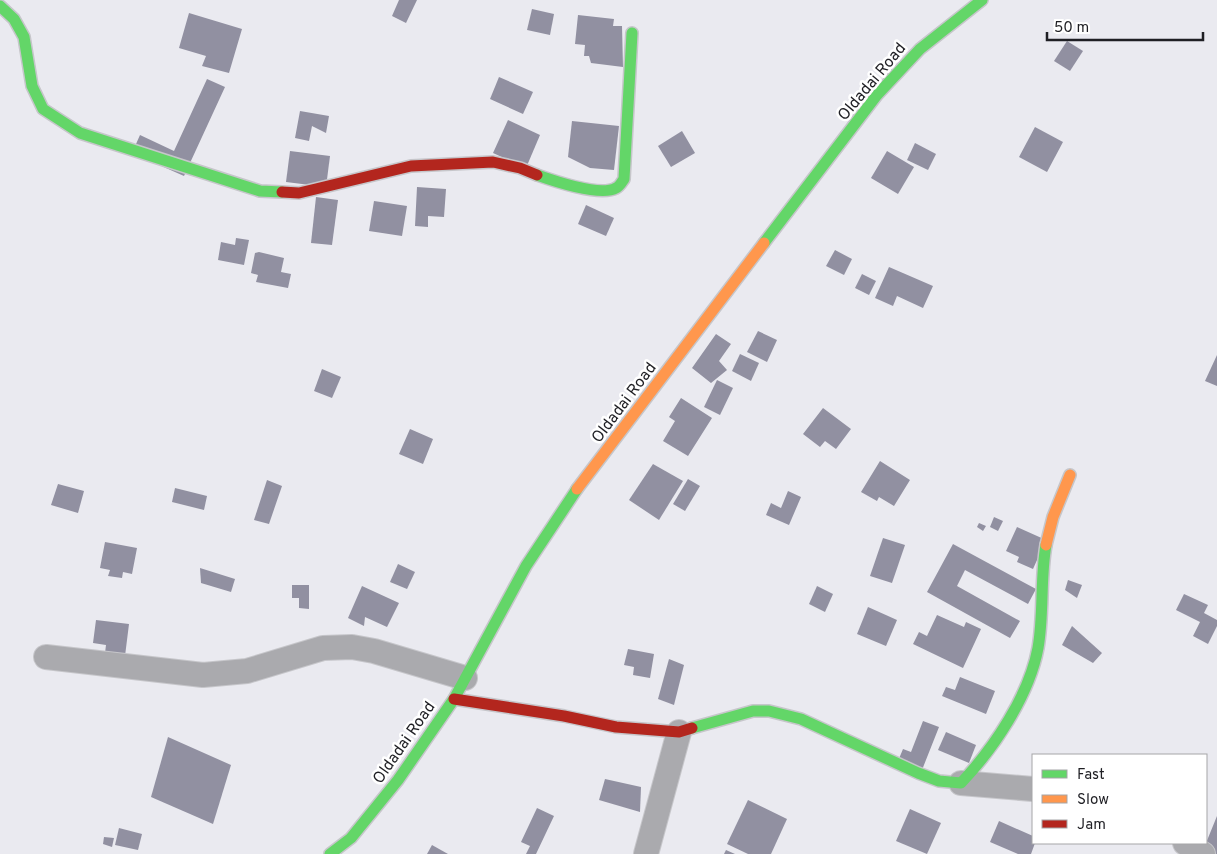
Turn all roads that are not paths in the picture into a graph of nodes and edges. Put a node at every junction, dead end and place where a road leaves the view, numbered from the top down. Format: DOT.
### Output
graph roads {
  1 [pos="982,0"];
  2 [pos="0,6"];
  3 [pos="632,33"];
  4 [pos="1070,475"];
  5 [pos="46,657"];
  6 [pos="460,689"];
  7 [pos="679,732"];
  8 [pos="961,783"];
  9 [pos="1032,789"];
  10 [pos="1187,844"];
  11 [pos="330,854"];
  12 [pos="646,854"];
  13 [pos="1202,854"];
  1 -- 6 [label="street, Oldadai Road"];
  2 -- 3 [label="street"];
  4 -- 8 [label="street"];
  5 -- 6 [label="street"];
  6 -- 7 [label="street"];
  6 -- 11 [label="street, Oldadai Road"];
  7 -- 8 [label="street"];
  7 -- 12 [label="street"];
  8 -- 9 [label="street"];
  10 -- 13 [label="street"];
}
